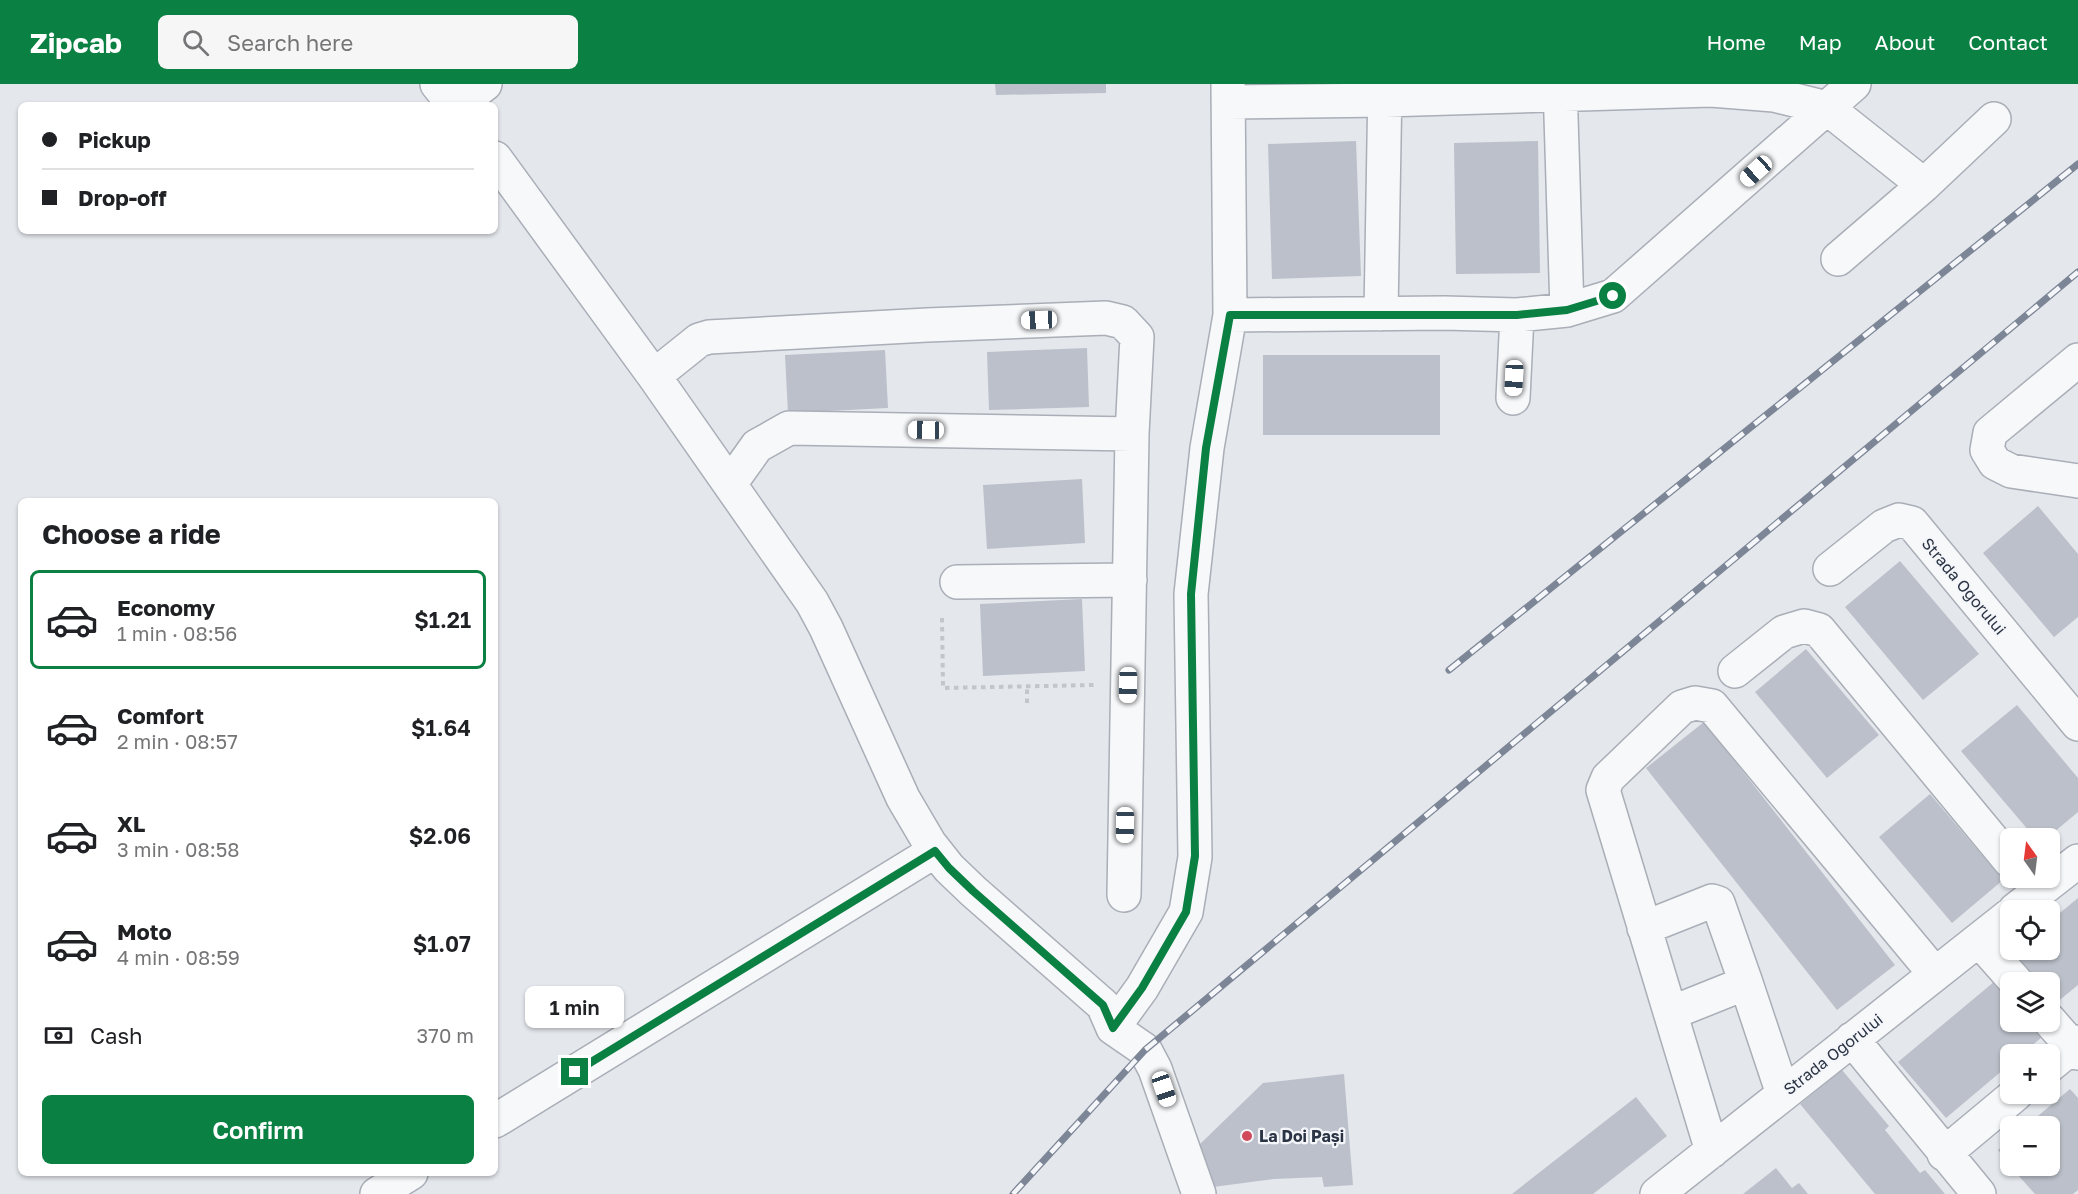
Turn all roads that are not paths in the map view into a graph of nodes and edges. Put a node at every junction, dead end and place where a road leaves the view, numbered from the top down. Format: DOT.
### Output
graph roads {
  1 [pos="437,84"];
  2 [pos="485,84"];
  3 [pos="1854,84"];
  4 [pos="1711,87"];
  5 [pos="1561,89"];
  6 [pos="1385,92"];
  7 [pos="1228,93"];
  8 [pos="452,102"];
  9 [pos="462,102"];
  10 [pos="1827,108"];
  11 [pos="1994,119"];
  12 [pos="498,162"];
  13 [pos="1924,184"];
  14 [pos="1838,259"];
  15 [pos="1567,310"];
  16 [pos="1381,314"];
  17 [pos="1230,315"];
  18 [pos="1517,315"];
  19 [pos="2078,360"];
  20 [pos="654,376"];
  21 [pos="1513,398"];
  22 [pos="1132,434"];
  23 [pos="2078,481"];
  24 [pos="730,484"];
  25 [pos="1830,569"];
  26 [pos="1130,580"];
  27 [pos="957,582"];
  28 [pos="1735,671"];
  29 [pos="2078,724"];
  30 [pos="2000,849"];
  31 [pos="935,851"];
  32 [pos="2078,861"];
  33 [pos="2025,894"];
  34 [pos="1124,895"];
  35 [pos="2000,923"];
  36 [pos="1644,928"];
  37 [pos="1979,940"];
  38 [pos="2007,972"];
  39 [pos="1935,974"];
  40 [pos="1746,983"];
  41 [pos="1671,1013"];
  42 [pos="1113,1028"];
  43 [pos="2056,1032"];
  44 [pos="1852,1039"];
  45 [pos="2069,1052"];
  46 [pos="1783,1094"];
  47 [pos="2004,1104"];
  48 [pos="498,1119"];
  49 [pos="1712,1151"];
  50 [pos="1944,1154"];
  51 [pos="406,1176"];
  52 [pos="376,1194"];
  53 [pos="1199,1194"];
  54 [pos="1657,1194"];
  55 [pos="1979,1194"];
  1 -- 8 [label="street"];
  2 -- 9 [label="street"];
  3 -- 10 [label="street"];
  4 -- 5 [label="street"];
  4 -- 10 [label="street"];
  5 -- 6 [label="street"];
  5 -- 15 [label="street"];
  6 -- 7 [label="street"];
  6 -- 16 [label="street"];
  7 -- 17 [label="street"];
  10 -- 13 [label="street"];
  10 -- 15 [label="street"];
  11 -- 13 [label="street"];
  12 -- 20 [label="street"];
  13 -- 14 [label="street"];
  15 -- 18 [label="street"];
  16 -- 17 [label="street"];
  16 -- 18 [label="street"];
  17 -- 42 [label="street"];
  18 -- 21 [label="street"];
  19 -- 23 [label="street"];
  20 -- 22 [label="street"];
  20 -- 24 [label="street"];
  22 -- 24 [label="street"];
  22 -- 26 [label="street"];
  24 -- 31 [label="street"];
  25 -- 29 [label="street, Strada Ogorului"];
  26 -- 27 [label="street"];
  26 -- 34 [label="street"];
  28 -- 30 [label="street"];
  31 -- 42 [label="street"];
  31 -- 48 [label="street"];
  32 -- 33 [label="street"];
  35 -- 37 [label="street, Strada Ogorului"];
  36 -- 39 [label="street"];
  36 -- 40 [label="street"];
  36 -- 41 [label="street"];
  37 -- 38 [label="street"];
  37 -- 39 [label="street, Strada Ogorului"];
  39 -- 44 [label="street, Strada Ogorului"];
  40 -- 41 [label="street"];
  40 -- 46 [label="street"];
  41 -- 49 [label="street"];
  42 -- 53 [label="street"];
  43 -- 45 [label="street"];
  44 -- 46 [label="street, Strada Ogorului"];
  44 -- 50 [label="street"];
  46 -- 49 [label="street, Strada Ogorului"];
  47 -- 50 [label="street"];
  49 -- 54 [label="street, Strada Ogorului"];
  50 -- 55 [label="street"];
  51 -- 52 [label="street"];
}
